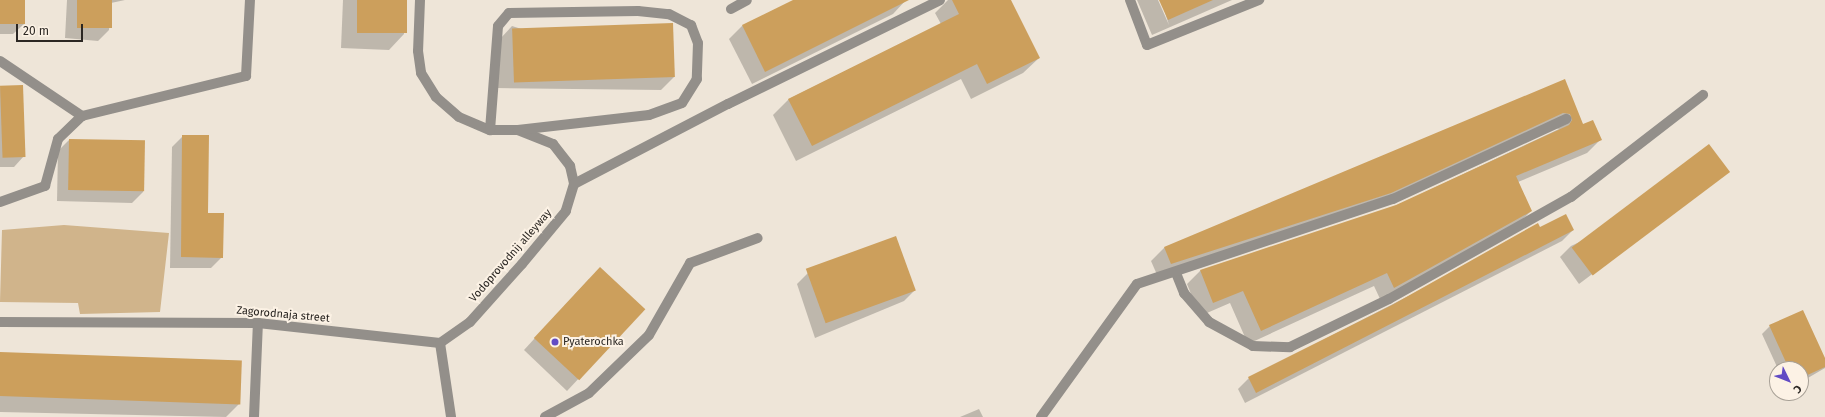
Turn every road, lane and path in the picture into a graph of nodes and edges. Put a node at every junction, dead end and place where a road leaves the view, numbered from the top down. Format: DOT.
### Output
graph roads {
  1 [pos="250,0"];
  2 [pos="420,0"];
  3 [pos="746,0"];
  4 [pos="940,0"];
  5 [pos="1130,0"];
  6 [pos="1259,0"];
  7 [pos="731,9"];
  8 [pos="0,61"];
  9 [pos="1703,95"];
  10 [pos="82,116"];
  11 [pos="1566,119"];
  12 [pos="490,130"];
  13 [pos="518,130"];
  14 [pos="574,184"];
  15 [pos="0,202"];
  16 [pos="758,238"];
  17 [pos="1176,272"];
  18 [pos="0,322"];
  19 [pos="258,323"];
  20 [pos="440,343"];
  21 [pos="254,417"];
  22 [pos="451,417"];
  23 [pos="545,417"];
  24 [pos="1041,417"];
  1 -- 10 [label="street"];
  2 -- 12 [label="street"];
  3 -- 7 [label="street"];
  4 -- 14 [label="street"];
  5 -- 6 [label="street"];
  8 -- 10 [label="street"];
  9 -- 17 [label="street"];
  10 -- 15 [label="street"];
  11 -- 17 [label="street"];
  12 -- 13 [label="street"];
  12 -- 13 [label="street"];
  13 -- 14 [label="street"];
  14 -- 20 [label="street, Vodoprovodnij alleyway"];
  16 -- 23 [label="street"];
  17 -- 24 [label="street"];
  18 -- 19 [label="street, Zagorodnaja street"];
  19 -- 20 [label="street, Zagorodnaja street"];
  19 -- 21 [label="street"];
  20 -- 22 [label="street"];
}
